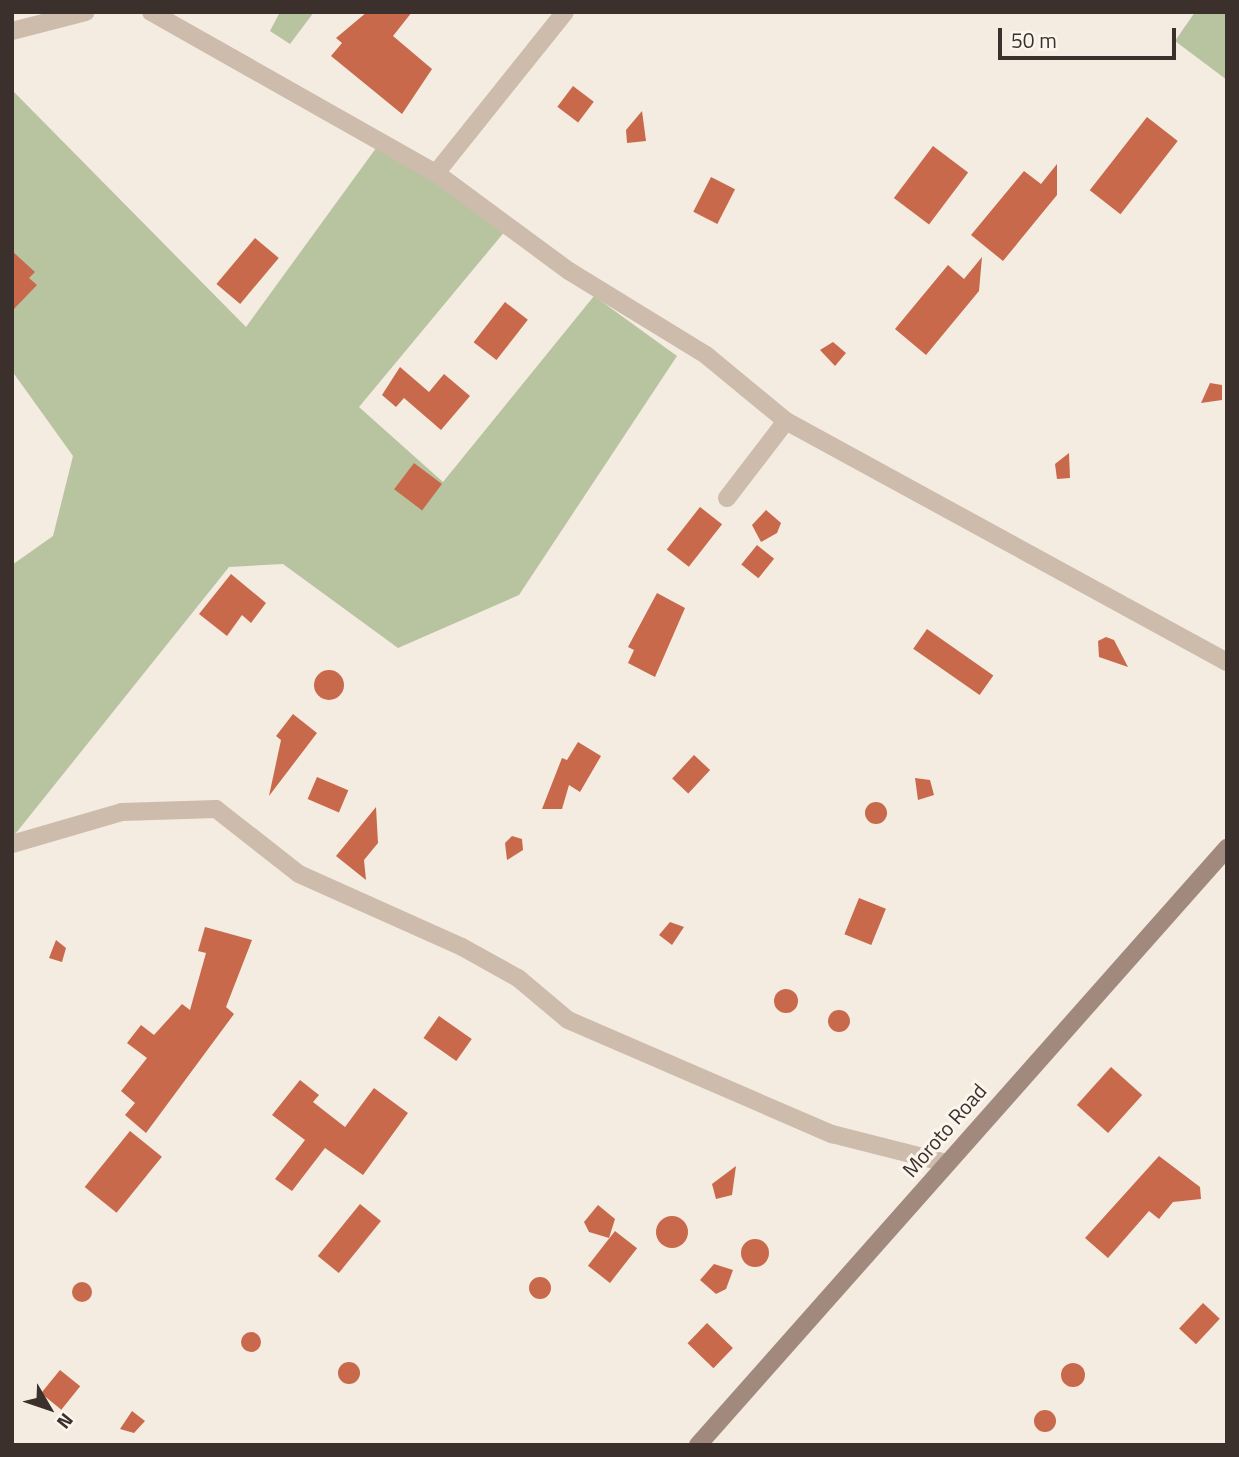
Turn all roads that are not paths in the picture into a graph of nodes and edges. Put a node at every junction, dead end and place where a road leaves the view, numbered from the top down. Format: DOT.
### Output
graph roads {
  1 [pos="86,12"];
  2 [pos="151,12"];
  3 [pos="565,12"];
  4 [pos="12,31"];
  5 [pos="436,173"];
  6 [pos="786,421"];
  7 [pos="727,498"];
  8 [pos="1227,662"];
  9 [pos="12,844"];
  10 [pos="1227,848"];
  11 [pos="947,1163"];
  12 [pos="698,1445"];
  1 -- 4 [label="street"];
  2 -- 5 [label="street"];
  3 -- 5 [label="street"];
  5 -- 6 [label="street"];
  6 -- 7 [label="street"];
  6 -- 8 [label="street"];
  9 -- 11 [label="street"];
  10 -- 11 [label="main road, Moroto Road"];
  11 -- 12 [label="main road, Moroto Road"];
}
